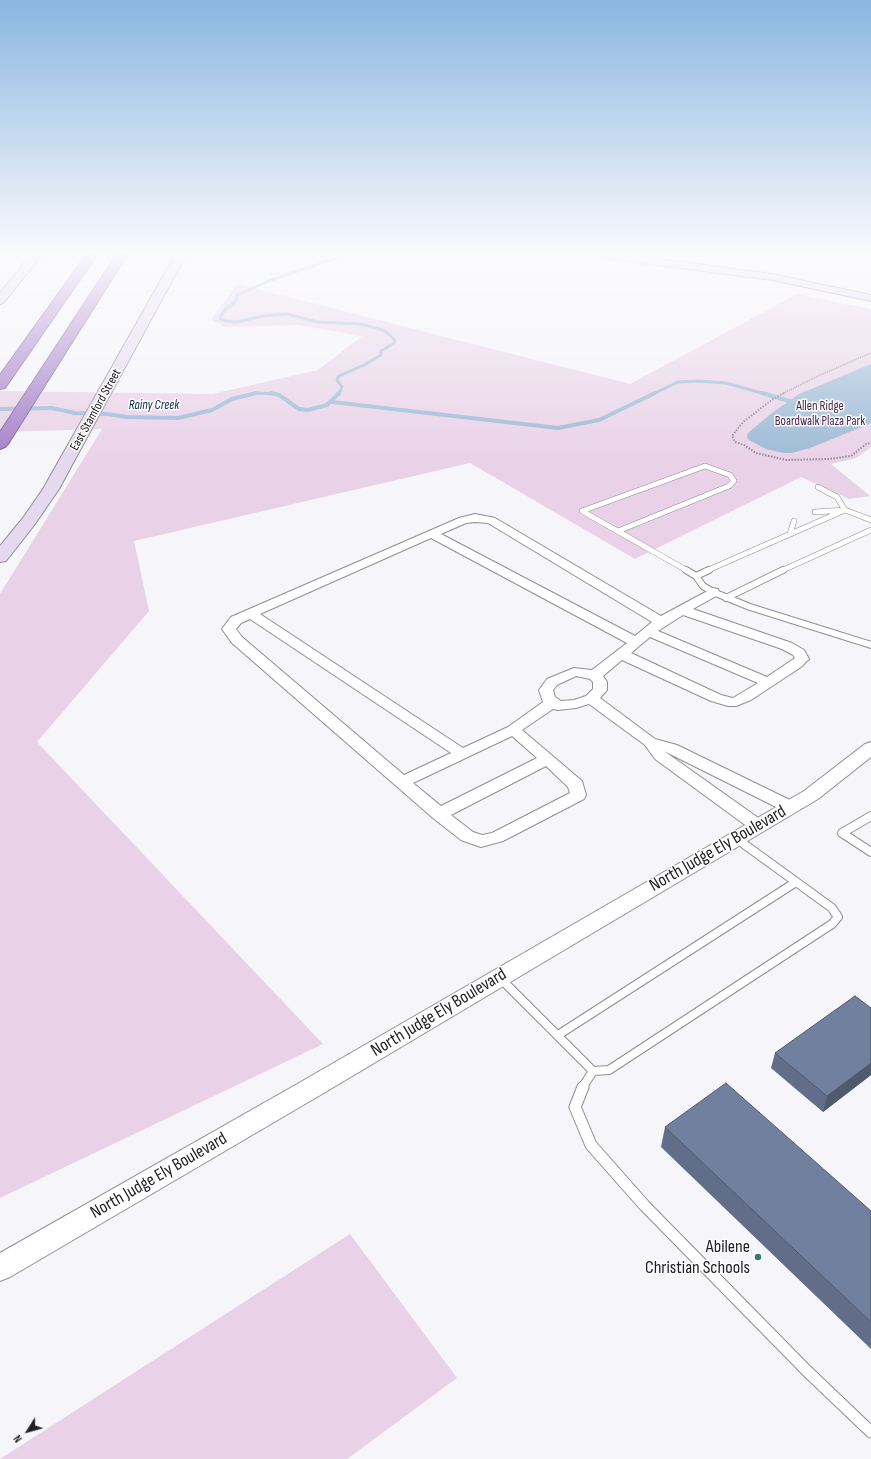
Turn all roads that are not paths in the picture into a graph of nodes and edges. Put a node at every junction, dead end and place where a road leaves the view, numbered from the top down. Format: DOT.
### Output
graph roads {
  1 [pos="44,323"];
  2 [pos="78,323"];
  3 [pos="145,323"];
  4 [pos="0,385"];
  5 [pos="3,439"];
  6 [pos="818,488"];
  7 [pos="845,510"];
  8 [pos="814,512"];
  9 [pos="871,520"];
  10 [pos="794,521"];
  11 [pos="871,530"];
  12 [pos="618,531"];
  13 [pos="432,534"];
  14 [pos="790,534"];
  15 [pos="0,557"];
  16 [pos="696,576"];
  17 [pos="713,592"];
  18 [pos="726,598"];
  19 [pos="682,610"];
  20 [pos="251,614"];
  21 [pos="661,622"];
  22 [pos="649,632"];
  23 [pos="636,642"];
  24 [pos="871,645"];
  25 [pos="622,654"];
  26 [pos="595,675"];
  27 [pos="768,682"];
  28 [pos="591,699"];
  29 [pos="553,702"];
  30 [pos="513,730"];
  31 [pos="650,742"];
  32 [pos="871,748"];
  33 [pos="462,754"];
  34 [pos="547,759"];
  35 [pos="871,760"];
  36 [pos="403,782"];
  37 [pos="811,795"];
  38 [pos="790,807"];
  39 [pos="439,814"];
  40 [pos="871,816"];
  41 [pos="758,826"];
  42 [pos="736,839"];
  43 [pos="871,852"];
  44 [pos="796,882"];
  45 [pos="499,977"];
  46 [pos="558,1035"];
  47 [pos="593,1072"];
  48 [pos="0,1268"];
  49 [pos="871,1432"];
  1 -- 4 [label="highway"];
  2 -- 5 [label="highway"];
  3 -- 15 [label="main road, East Stamford Street"];
  6 -- 7 [label="lane"];
  7 -- 8 [label="lane"];
  7 -- 9 [label="lane"];
  7 -- 14 [label="lane"];
  10 -- 14 [label="lane"];
  11 -- 18 [label="lane"];
  12 -- 12 [label="lane"];
  12 -- 16 [label="lane"];
  13 -- 20 [label="street"];
  13 -- 21 [label="street"];
  13 -- 23 [label="street"];
  14 -- 16 [label="lane"];
  16 -- 17 [label="lane"];
  17 -- 18 [label="lane"];
  17 -- 19 [label="street"];
  18 -- 24 [label="lane"];
  19 -- 21 [label="street"];
  19 -- 27 [label="street"];
  20 -- 33 [label="street"];
  20 -- 36 [label="street"];
  21 -- 22 [label="street"];
  22 -- 23 [label="street"];
  22 -- 27 [label="street"];
  23 -- 25 [label="street"];
  25 -- 26 [label="street"];
  25 -- 27 [label="street"];
  26 -- 28 [label="street"];
  26 -- 29 [label="street"];
  28 -- 29 [label="street"];
  28 -- 31 [label="street"];
  29 -- 30 [label="street"];
  30 -- 33 [label="street"];
  30 -- 34 [label="street"];
  31 -- 38 [label="street"];
  31 -- 41 [label="street"];
  32 -- 37 [label="street, North Judge Ely Boulevard"];
  33 -- 36 [label="street"];
  34 -- 39 [label="street"];
  34 -- 39 [label="street"];
  35 -- 37 [label="street"];
  36 -- 39 [label="street"];
  37 -- 38 [label="street, North Judge Ely Boulevard"];
  38 -- 41 [label="street, North Judge Ely Boulevard"];
  40 -- 43 [label="lane"];
  41 -- 42 [label="street, North Judge Ely Boulevard"];
  42 -- 44 [label="lane"];
  42 -- 45 [label="street, North Judge Ely Boulevard"];
  44 -- 46 [label="lane"];
  44 -- 47 [label="lane"];
  45 -- 46 [label="lane"];
  45 -- 48 [label="street, North Judge Ely Boulevard"];
  46 -- 47 [label="lane"];
  47 -- 49 [label="lane"];
}
